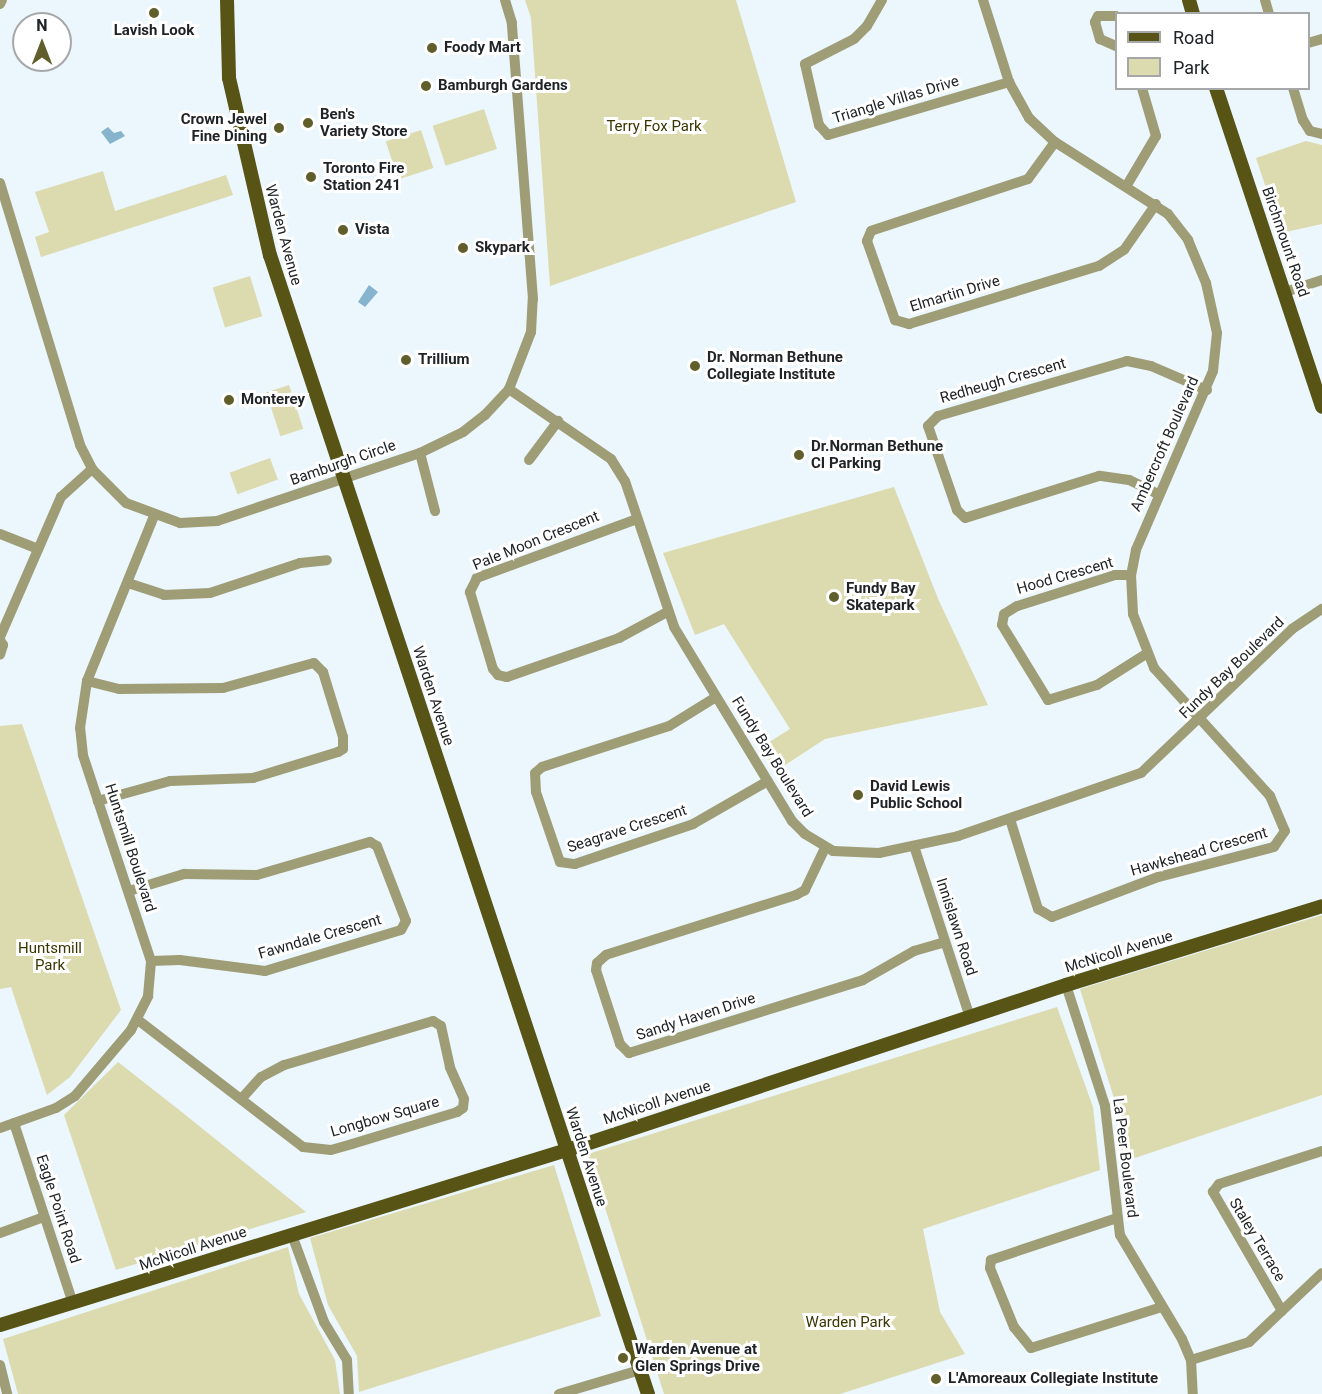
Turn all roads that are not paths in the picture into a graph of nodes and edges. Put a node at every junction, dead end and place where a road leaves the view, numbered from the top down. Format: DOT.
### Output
graph roads {
  1 [pos="2,0"];
  2 [pos="227,0"];
  3 [pos="505,0"];
  4 [pos="882,0"];
  5 [pos="983,0"];
  6 [pos="0,4"];
  7 [pos="1115,16"];
  8 [pos="1115,46"];
  9 [pos="1009,82"];
  10 [pos="1143,90"];
  11 [pos="1217,90"];
  12 [pos="1294,90"];
  13 [pos="1322,134"];
  14 [pos="1055,142"];
  15 [pos="0,183"];
  16 [pos="1127,185"];
  17 [pos="1156,204"];
  18 [pos="1322,280"];
  19 [pos="1285,292"];
  20 [pos="509,389"];
  21 [pos="1207,390"];
  22 [pos="1322,407"];
  23 [pos="558,421"];
  24 [pos="420,453"];
  25 [pos="529,460"];
  26 [pos="92,470"];
  27 [pos="343,479"];
  28 [pos="1158,494"];
  29 [pos="435,512"];
  30 [pos="154,516"];
  31 [pos="637,519"];
  32 [pos="0,534"];
  33 [pos="38,549"];
  34 [pos="327,560"];
  35 [pos="1131,575"];
  36 [pos="128,584"];
  37 [pos="1322,609"];
  38 [pos="667,612"];
  39 [pos="0,638"];
  40 [pos="1146,654"];
  41 [pos="0,655"];
  42 [pos="87,681"];
  43 [pos="716,697"];
  44 [pos="1200,720"];
  45 [pos="768,781"];
  46 [pos="98,801"];
  47 [pos="1010,819"];
  48 [pos="914,846"];
  49 [pos="825,848"];
  50 [pos="129,891"];
  51 [pos="1322,906"];
  52 [pos="945,942"];
  53 [pos="151,961"];
  54 [pos="1066,985"];
  55 [pos="970,1017"];
  56 [pos="138,1020"];
  57 [pos="242,1098"];
  58 [pos="14,1123"];
  59 [pos="0,1128"];
  60 [pos="567,1149"];
  61 [pos="1322,1151"];
  62 [pos="44,1217"];
  63 [pos="1117,1218"];
  64 [pos="0,1233"];
  65 [pos="292,1235"];
  66 [pos="1322,1273"];
  67 [pos="73,1304"];
  68 [pos="1162,1307"];
  69 [pos="1282,1311"];
  70 [pos="0,1325"];
  71 [pos="1191,1360"];
  72 [pos="0,1365"];
  73 [pos="640,1370"];
  74 [pos="6,1394"];
  75 [pos="349,1394"];
  76 [pos="559,1394"];
  77 [pos="648,1394"];
  78 [pos="1193,1394"];
  1 -- 6 [label="street"];
  2 -- 27 [label="main road, Warden Avenue"];
  3 -- 20 [label="street, Bamburgh Circle"];
  4 -- 9 [label="street, Triangle Villas Drive"];
  5 -- 9 [label="street, Ambercroft Boulevard"];
  7 -- 8 [label="street"];
  9 -- 14 [label="street, Ambercroft Boulevard"];
  10 -- 16 [label="street"];
  11 -- 19 [label="main road, Birchmount Road"];
  12 -- 13 [label="street"];
  14 -- 16 [label="street, Ambercroft Boulevard"];
  14 -- 17 [label="street, Elmartin Drive"];
  15 -- 26 [label="street, Bamburgh Circle"];
  16 -- 17 [label="street, Ambercroft Boulevard"];
  17 -- 21 [label="street, Ambercroft Boulevard"];
  18 -- 19 [label="street"];
  19 -- 22 [label="main road, Birchmount Road"];
  20 -- 23 [label="street, Fundy Bay Boulevard"];
  20 -- 24 [label="street, Bamburgh Circle"];
  21 -- 28 [label="street, Ambercroft Boulevard"];
  21 -- 28 [label="street, Redheugh Crescent"];
  23 -- 25 [label="street"];
  23 -- 31 [label="street, Fundy Bay Boulevard"];
  24 -- 27 [label="street, Bamburgh Circle"];
  24 -- 29 [label="street"];
  26 -- 30 [label="street, Bamburgh Circle"];
  26 -- 33 [label="street"];
  27 -- 30 [label="street, Bamburgh Circle"];
  27 -- 60 [label="main road, Warden Avenue"];
  28 -- 35 [label="street, Ambercroft Boulevard"];
  30 -- 36 [label="street, Huntsmill Boulevard"];
  31 -- 38 [label="street, Fundy Bay Boulevard"];
  31 -- 38 [label="street, Pale Moon Crescent"];
  32 -- 33 [label="street"];
  33 -- 39 [label="street"];
  34 -- 36 [label="street"];
  35 -- 40 [label="street, Ambercroft Boulevard"];
  35 -- 40 [label="street, Hood Crescent"];
  36 -- 42 [label="street, Huntsmill Boulevard"];
  37 -- 44 [label="street, Fundy Bay Boulevard"];
  38 -- 43 [label="street, Fundy Bay Boulevard"];
  39 -- 41 [label="street"];
  40 -- 44 [label="street, Ambercroft Boulevard"];
  42 -- 46 [label="street, Huntsmill Boulevard"];
  42 -- 46 [label="street"];
  43 -- 45 [label="street, Fundy Bay Boulevard"];
  43 -- 45 [label="street, Seagrave Crescent"];
  44 -- 47 [label="street, Fundy Bay Boulevard"];
  44 -- 47 [label="street, Hawkshead Crescent"];
  45 -- 49 [label="street, Fundy Bay Boulevard"];
  46 -- 50 [label="street, Huntsmill Boulevard"];
  47 -- 48 [label="street, Fundy Bay Boulevard"];
  48 -- 49 [label="street, Fundy Bay Boulevard"];
  48 -- 52 [label="street, Innislawn Road"];
  49 -- 52 [label="street, Sandy Haven Drive"];
  50 -- 53 [label="street, Huntsmill Boulevard"];
  50 -- 53 [label="street, Fawndale Crescent"];
  51 -- 54 [label="main road, McNicoll Avenue"];
  52 -- 55 [label="street, Innislawn Road"];
  53 -- 56 [label="street, Huntsmill Boulevard"];
  54 -- 55 [label="main road, McNicoll Avenue"];
  54 -- 63 [label="street, La Peer Boulevard"];
  55 -- 60 [label="main road, McNicoll Avenue"];
  56 -- 57 [label="street, Longbow Square"];
  56 -- 58 [label="street, Huntsmill Boulevard"];
  57 -- 57 [label="street, Longbow Square"];
  58 -- 59 [label="street, Huntsmill Boulevard"];
  58 -- 62 [label="street, Eagle Point Road"];
  60 -- 65 [label="main road, McNicoll Avenue"];
  60 -- 73 [label="main road, Warden Avenue"];
  61 -- 69 [label="street, Staley Terrace"];
  62 -- 64 [label="street"];
  62 -- 67 [label="street, Eagle Point Road"];
  63 -- 68 [label="street, La Peer Boulevard"];
  63 -- 68 [label="street"];
  65 -- 67 [label="main road, McNicoll Avenue"];
  65 -- 75 [label="street"];
  66 -- 69 [label="street"];
  67 -- 70 [label="main road, McNicoll Avenue"];
  68 -- 71 [label="street, La Peer Boulevard"];
  69 -- 71 [label="street"];
  71 -- 78 [label="street, La Peer Boulevard"];
  72 -- 74 [label="street"];
  73 -- 76 [label="street"];
  73 -- 77 [label="main road, Warden Avenue"];
}
